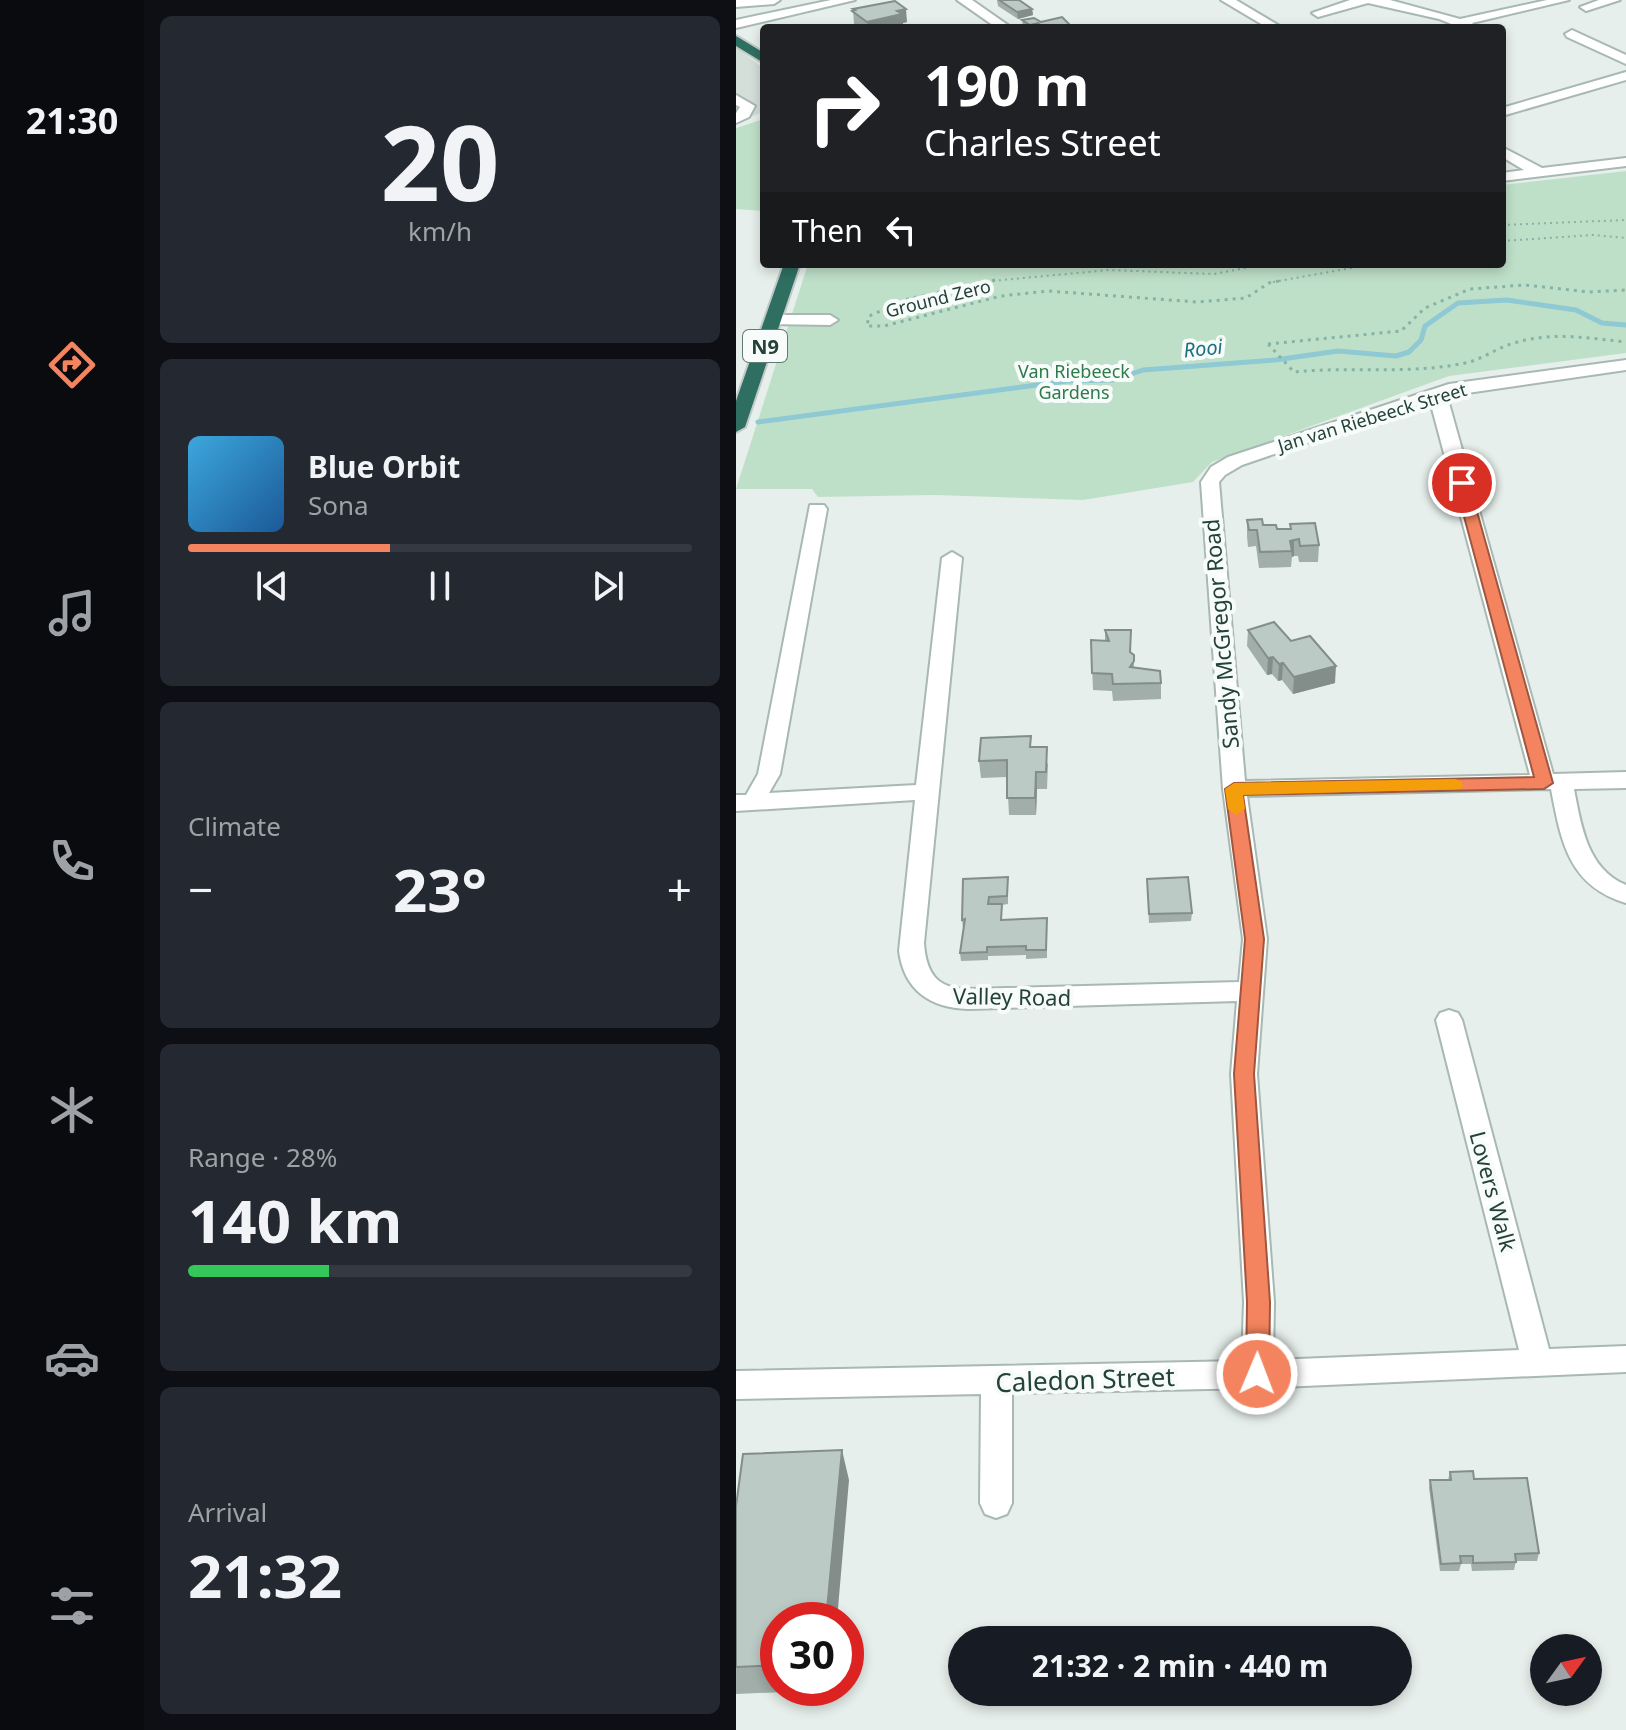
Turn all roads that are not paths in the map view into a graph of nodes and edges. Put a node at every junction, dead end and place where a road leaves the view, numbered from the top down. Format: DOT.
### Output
graph roads {
  1 [pos="774,0"];
  2 [pos="844,0"];
  3 [pos="963,0"];
  4 [pos="1227,0"];
  5 [pos="1364,0"];
  6 [pos="1373,0"];
  7 [pos="1563,0"];
  8 [pos="1614,0"];
  9 [pos="736,3"];
  10 [pos="1455,7"];
  11 [pos="1535,7"];
  12 [pos="1586,7"];
  13 [pos="1318,13"];
  14 [pos="1431,13"];
  15 [pos="1564,18"];
  16 [pos="1000,24"];
  17 [pos="1270,24"];
  18 [pos="1464,24"];
  19 [pos="1480,24"];
  20 [pos="736,27"];
  21 [pos="1572,34"];
  22 [pos="736,40"];
  23 [pos="760,41"];
  24 [pos="760,56"];
  25 [pos="1626,60"];
  26 [pos="1626,76"];
  27 [pos="736,99"];
  28 [pos="760,102"];
  29 [pos="760,104"];
  30 [pos="1506,111"];
  31 [pos="742,115"];
  32 [pos="1506,153"];
  33 [pos="1626,162"];
  34 [pos="1539,172"];
  35 [pos="1506,176"];
  36 [pos="791,268"];
  37 [pos="774,320"];
  38 [pos="830,320"];
  39 [pos="1626,365"];
  40 [pos="1437,393"];
  41 [pos="736,427"];
  42 [pos="1218,471"];
  43 [pos="817,509"];
  44 [pos="952,558"];
  45 [pos="1626,780"];
  46 [pos="1553,783"];
  47 [pos="1234,789"];
  48 [pos="927,792"];
  49 [pos="744,802"];
  50 [pos="1626,894"];
  51 [pos="1250,991"];
  52 [pos="1449,1020"];
  53 [pos="1626,1359"];
  54 [pos="1537,1362"];
  55 [pos="1257,1374"];
  56 [pos="997,1381"];
  57 [pos="736,1385"];
  58 [pos="996,1503"];
  1 -- 9 [label="street"];
  2 -- 20 [label="street"];
  3 -- 16 [label="street"];
  4 -- 17 [label="street"];
  5 -- 13 [label="street"];
  6 -- 14 [label="street"];
  7 -- 11 [label="street"];
  8 -- 12 [label="street"];
  10 -- 14 [label="street"];
  11 -- 15 [label="street"];
  11 -- 19 [label="street"];
  14 -- 18 [label="street"];
  20 -- 23 [label="highway"];
  21 -- 25 [label="street"];
  22 -- 24 [label="highway"];
  26 -- 30 [label="street"];
  27 -- 28 [label="street"];
  27 -- 31 [label="street"];
  29 -- 31 [label="street"];
  32 -- 34 [label="street"];
  33 -- 34 [label="street"];
  34 -- 35 [label="street"];
  36 -- 37 [label="highway, N9"];
  37 -- 38 [label="street"];
  37 -- 41 [label="highway, N9"];
  39 -- 40 [label="street, Jan van Riebeeck Street"];
  40 -- 42 [label="street, Jan van Riebeeck Street"];
  40 -- 46 [label="street"];
  42 -- 47 [label="street, Sandy McGregor Road"];
  43 -- 49 [label="street"];
  44 -- 48 [label="street, Valley Road"];
  45 -- 46 [label="street"];
  46 -- 47 [label="street"];
  46 -- 50 [label="street"];
  47 -- 51 [label="street, Sandy McGregor Road"];
  48 -- 49 [label="street"];
  48 -- 51 [label="street, Valley Road"];
  51 -- 55 [label="street, Sandy McGregor Road"];
  52 -- 54 [label="street, Lovers Walk"];
  53 -- 54 [label="street, Caledon Street"];
  54 -- 55 [label="street, Caledon Street"];
  55 -- 56 [label="street, Caledon Street"];
  56 -- 57 [label="street, Caledon Street"];
  56 -- 58 [label="street"];
}
